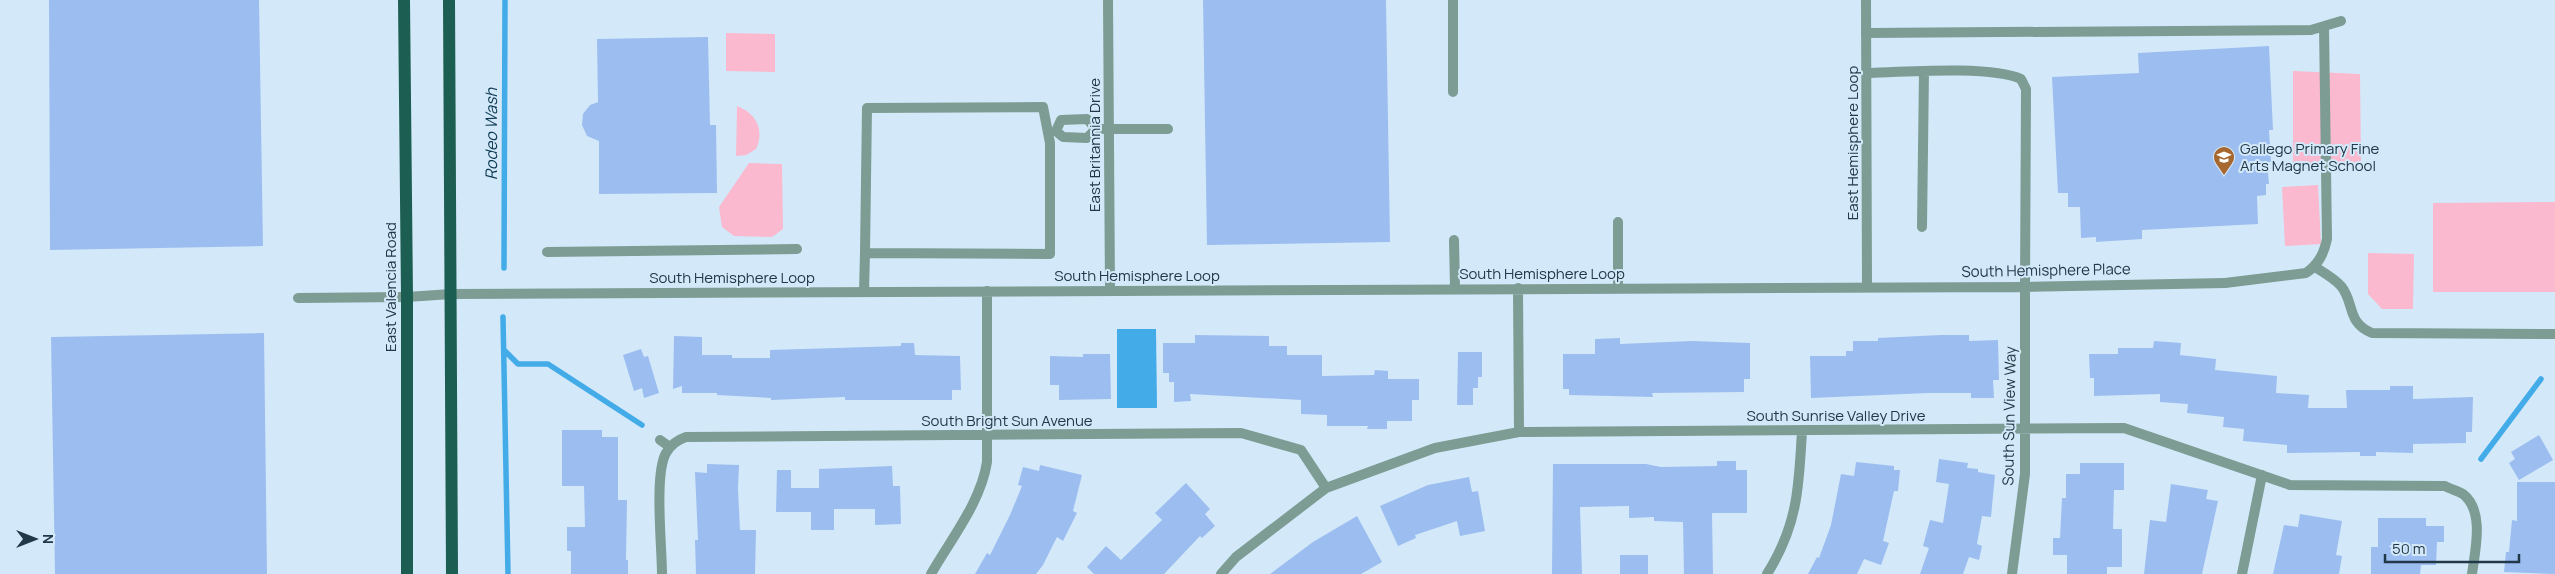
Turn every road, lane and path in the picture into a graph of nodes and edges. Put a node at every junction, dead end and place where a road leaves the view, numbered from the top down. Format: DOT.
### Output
graph roads {
  1 [pos="404,0"];
  2 [pos="449,0"];
  3 [pos="1108,0"];
  4 [pos="1453,0"];
  5 [pos="1866,0"];
  6 [pos="2341,21"];
  7 [pos="2324,26"];
  8 [pos="1866,33"];
  9 [pos="1924,71"];
  10 [pos="1866,74"];
  11 [pos="1453,92"];
  12 [pos="1096,129"];
  13 [pos="1109,129"];
  14 [pos="1168,129"];
  15 [pos="1052,132"];
  16 [pos="1618,222"];
  17 [pos="1922,226"];
  18 [pos="1454,240"];
  19 [pos="797,249"];
  20 [pos="547,252"];
  21 [pos="865,253"];
  22 [pos="2315,267"];
  23 [pos="1867,286"];
  24 [pos="2025,286"];
  25 [pos="1618,287"];
  26 [pos="1455,288"];
  27 [pos="1518,288"];
  28 [pos="1110,290"];
  29 [pos="987,291"];
  30 [pos="864,292"];
  31 [pos="451,294"];
  32 [pos="407,297"];
  33 [pos="298,298"];
  34 [pos="2555,334"];
  35 [pos="1802,430"];
  36 [pos="2025,430"];
  37 [pos="1519,432"];
  38 [pos="987,435"];
  39 [pos="660,440"];
  40 [pos="670,447"];
  41 [pos="2262,475"];
  42 [pos="1326,488"];
  43 [pos="406,574"];
  44 [pos="452,574"];
  45 [pos="662,574"];
  46 [pos="931,574"];
  47 [pos="1221,574"];
  48 [pos="1767,574"];
  49 [pos="2012,574"];
  50 [pos="2242,574"];
  51 [pos="2472,574"];
  1 -- 32 [label="main road, East Valencia Road"];
  2 -- 31 [label="main road"];
  3 -- 13 [label="street, East Britannia Drive"];
  4 -- 11 [label="street"];
  5 -- 8 [label="street, East Hemisphere Loop"];
  6 -- 7 [label="street"];
  7 -- 8 [label="street"];
  7 -- 22 [label="street"];
  8 -- 10 [label="street, East Hemisphere Loop"];
  9 -- 10 [label="street"];
  9 -- 17 [label="street"];
  9 -- 24 [label="street, South Sun View Way"];
  10 -- 23 [label="street, East Hemisphere Loop"];
  12 -- 13 [label="street"];
  12 -- 15 [label="street"];
  12 -- 15 [label="street"];
  13 -- 14 [label="street"];
  13 -- 28 [label="street, East Britannia Drive"];
  15 -- 21 [label="street"];
  15 -- 21 [label="street"];
  16 -- 25 [label="street"];
  18 -- 26 [label="street"];
  19 -- 20 [label="street"];
  21 -- 30 [label="street"];
  22 -- 24 [label="street, South Hemisphere Place"];
  22 -- 34 [label="street"];
  23 -- 24 [label="street, South Hemisphere Place"];
  23 -- 25 [label="street, South Hemisphere Loop"];
  24 -- 36 [label="street, South Sun View Way"];
  25 -- 27 [label="street, South Hemisphere Loop"];
  26 -- 27 [label="street, South Hemisphere Loop"];
  26 -- 28 [label="street, South Hemisphere Loop"];
  27 -- 37 [label="street"];
  28 -- 29 [label="street, South Hemisphere Loop"];
  29 -- 30 [label="street, South Hemisphere Loop"];
  29 -- 38 [label="street"];
  30 -- 31 [label="street, South Hemisphere Loop"];
  31 -- 32 [label="street, South Hemisphere Loop"];
  31 -- 44 [label="main road"];
  32 -- 33 [label="street, South Hemisphere Loop"];
  32 -- 43 [label="main road, East Valencia Road"];
  35 -- 36 [label="street, South Sunrise Valley Drive"];
  35 -- 37 [label="street, South Sunrise Valley Drive"];
  35 -- 48 [label="street"];
  36 -- 41 [label="street, South Sunrise Valley Drive"];
  36 -- 49 [label="street, South Sun View Way"];
  37 -- 42 [label="street, South Sunrise Valley Drive"];
  38 -- 40 [label="street, South Bright Sun Avenue"];
  38 -- 42 [label="street, South Bright Sun Avenue"];
  38 -- 46 [label="street"];
  39 -- 40 [label="street"];
  40 -- 45 [label="street"];
  41 -- 50 [label="street"];
  41 -- 51 [label="street, South Sunrise Valley Drive"];
  42 -- 47 [label="street, South Sunrise Valley Drive"];
}
